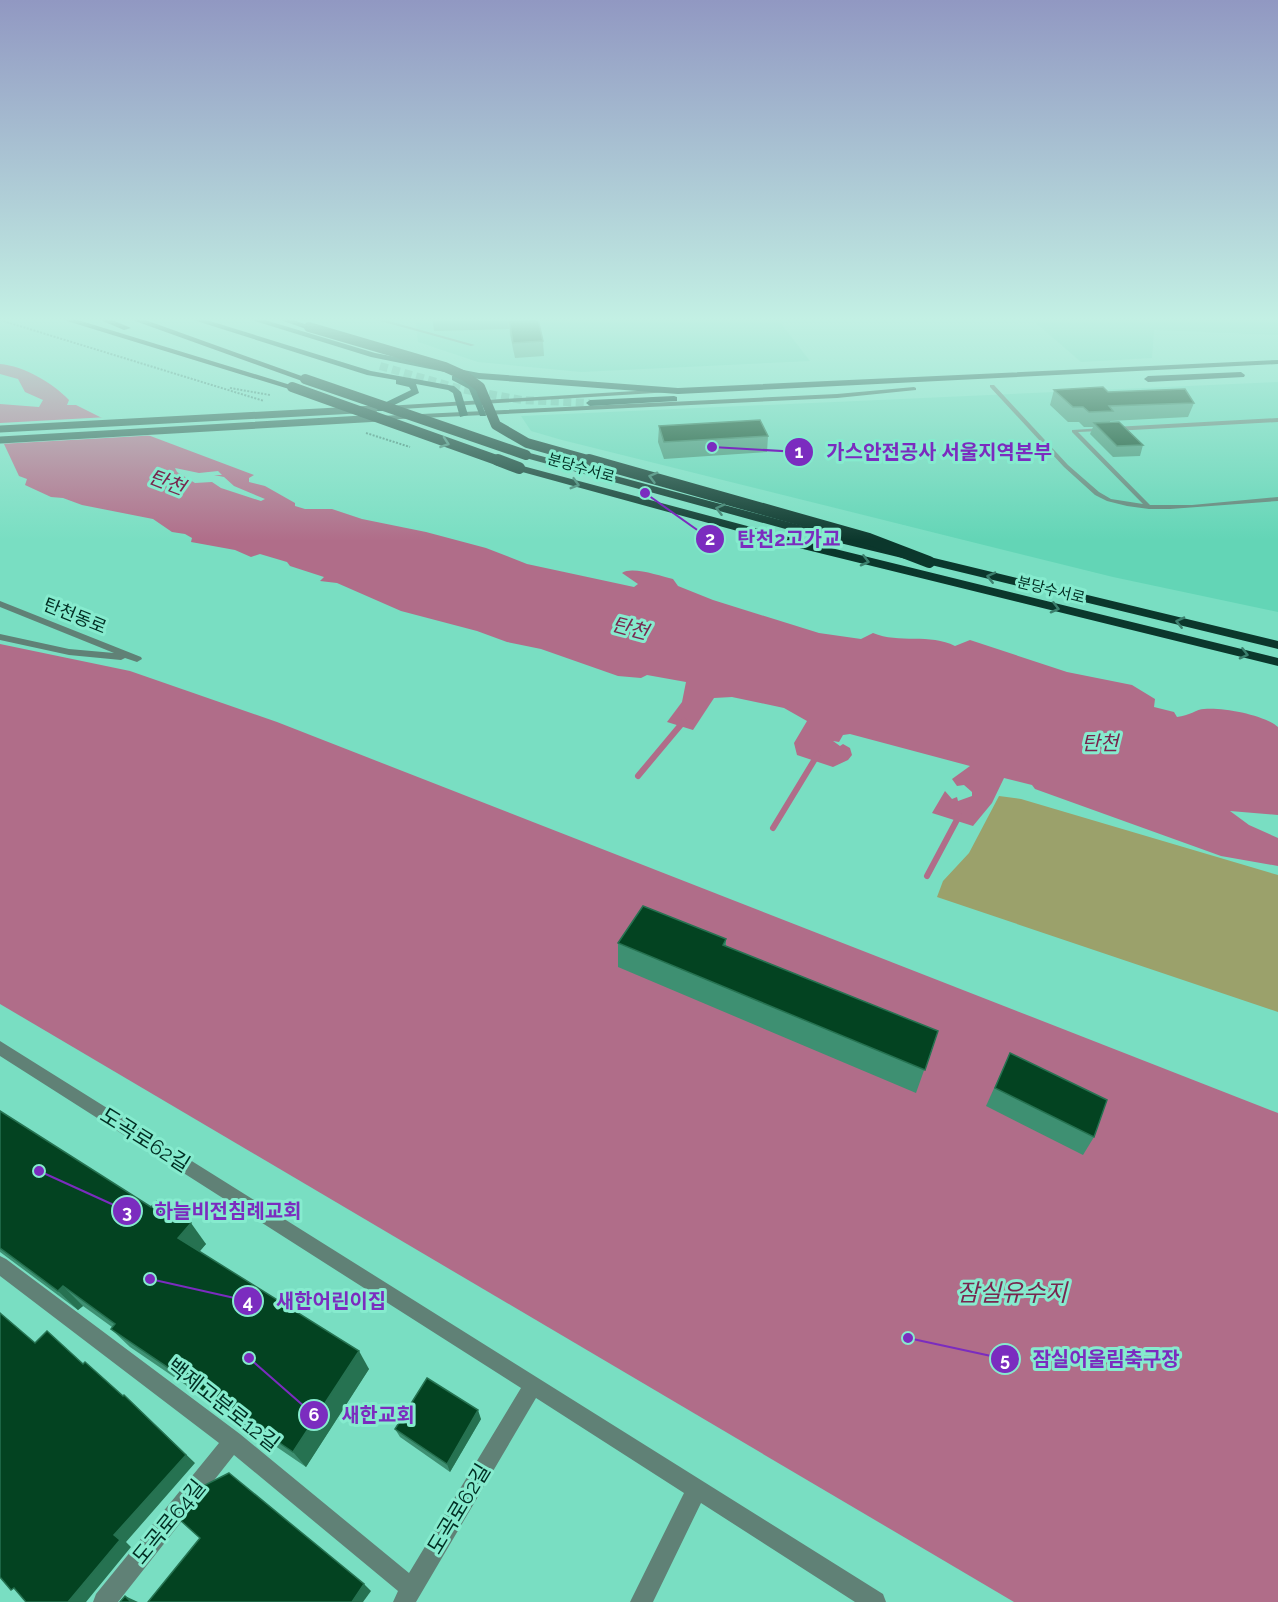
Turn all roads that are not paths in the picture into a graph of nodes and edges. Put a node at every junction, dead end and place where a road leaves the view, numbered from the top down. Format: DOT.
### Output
graph roads {
  1 [pos="305,392"];
  2 [pos="340,392"];
  3 [pos="412,392"];
  4 [pos="457,392"];
  5 [pos="475,392"];
  6 [pos="482,392"];
  7 [pos="666,392"];
  8 [pos="806,392"];
  9 [pos="884,392"];
  10 [pos="997,392"];
  11 [pos="481,403"];
  12 [pos="461,404"];
  13 [pos="590,404"];
  14 [pos="378,412"];
  15 [pos="463,414"];
  16 [pos="483,414"];
  17 [pos="1278,420"];
  18 [pos="0,429"];
  19 [pos="0,440"];
  20 [pos="1278,499"];
  21 [pos="1149,507"];
  22 [pos="929,562"];
  23 [pos="0,604"];
  24 [pos="0,637"];
  25 [pos="1278,645"];
  26 [pos="1278,662"];
  27 [pos="0,1048"];
  28 [pos="0,1265"];
  29 [pos="533,1386"];
  30 [pos="233,1441"];
  31 [pos="697,1489"];
  32 [pos="408,1595"];
  33 [pos="104,1602"];
  34 [pos="641,1602"];
  35 [pos="875,1602"];
  1 -- 26 [label="highway, 분당수서로, one-way, bridge"];
  22 -- 2 [label="highway, 분당수서로, one-way, bridge"];
  3 -- 14 [label="main road"];
  4 -- 12 [label="main road"];
  5 -- 11 [label="main road"];
  22 -- 6 [label="highway, one-way, bridge"];
  7 -- 11 [label="main road"];
  8 -- 13 [label="main road"];
  9 -- 16 [label="main road"];
  10 -- 21 [label="lane"];
  11 -- 12 [label="main road"];
  11 -- 16 [label="main road"];
  12 -- 14 [label="main road"];
  12 -- 15 [label="main road"];
  14 -- 15 [label="main road"];
  14 -- 18 [label="main road, bridge"];
  14 -- 19 [label="main road, bridge"];
  15 -- 16 [label="main road"];
  17 -- 21 [label="lane"];
  20 -- 21 [label="lane"];
  25 -- 22 [label="highway, 분당수서로, one-way"];
  23 -- 24 [label="street, 탄천동로"];
  27 -- 29 [label="street, 도곡로62길"];
  28 -- 30 [label="street, 백제고분로12길"];
  29 -- 31 [label="street, 도곡로62길"];
  29 -- 32 [label="street, 도곡로62길"];
  30 -- 32 [label="street, 백제고분로12길"];
  30 -- 33 [label="street, 도곡로64길"];
  31 -- 34 [label="street"];
  31 -- 35 [label="street, 도곡로62길"];
}
